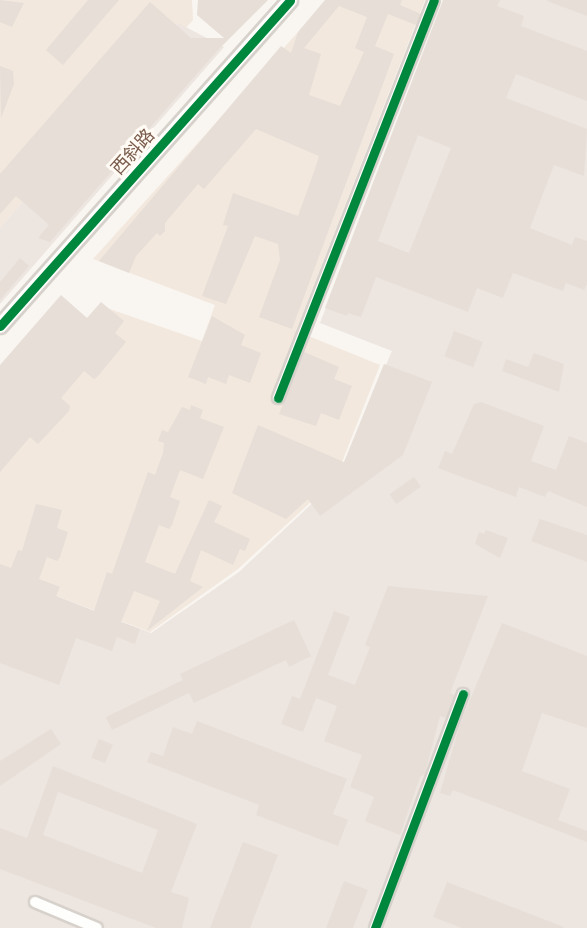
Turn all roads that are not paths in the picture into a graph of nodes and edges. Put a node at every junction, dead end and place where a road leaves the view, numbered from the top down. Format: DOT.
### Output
graph roads {
  1 [pos="290,0"];
  2 [pos="434,0"];
  3 [pos="0,326"];
  4 [pos="278,398"];
  5 [pos="463,694"];
  6 [pos="35,902"];
  7 [pos="97,928"];
  8 [pos="375,928"];
  1 -- 3 [label="street, 西斜路"];
  2 -- 4 [label="street"];
  5 -- 8 [label="street"];
  6 -- 7 [label="street"];
}
